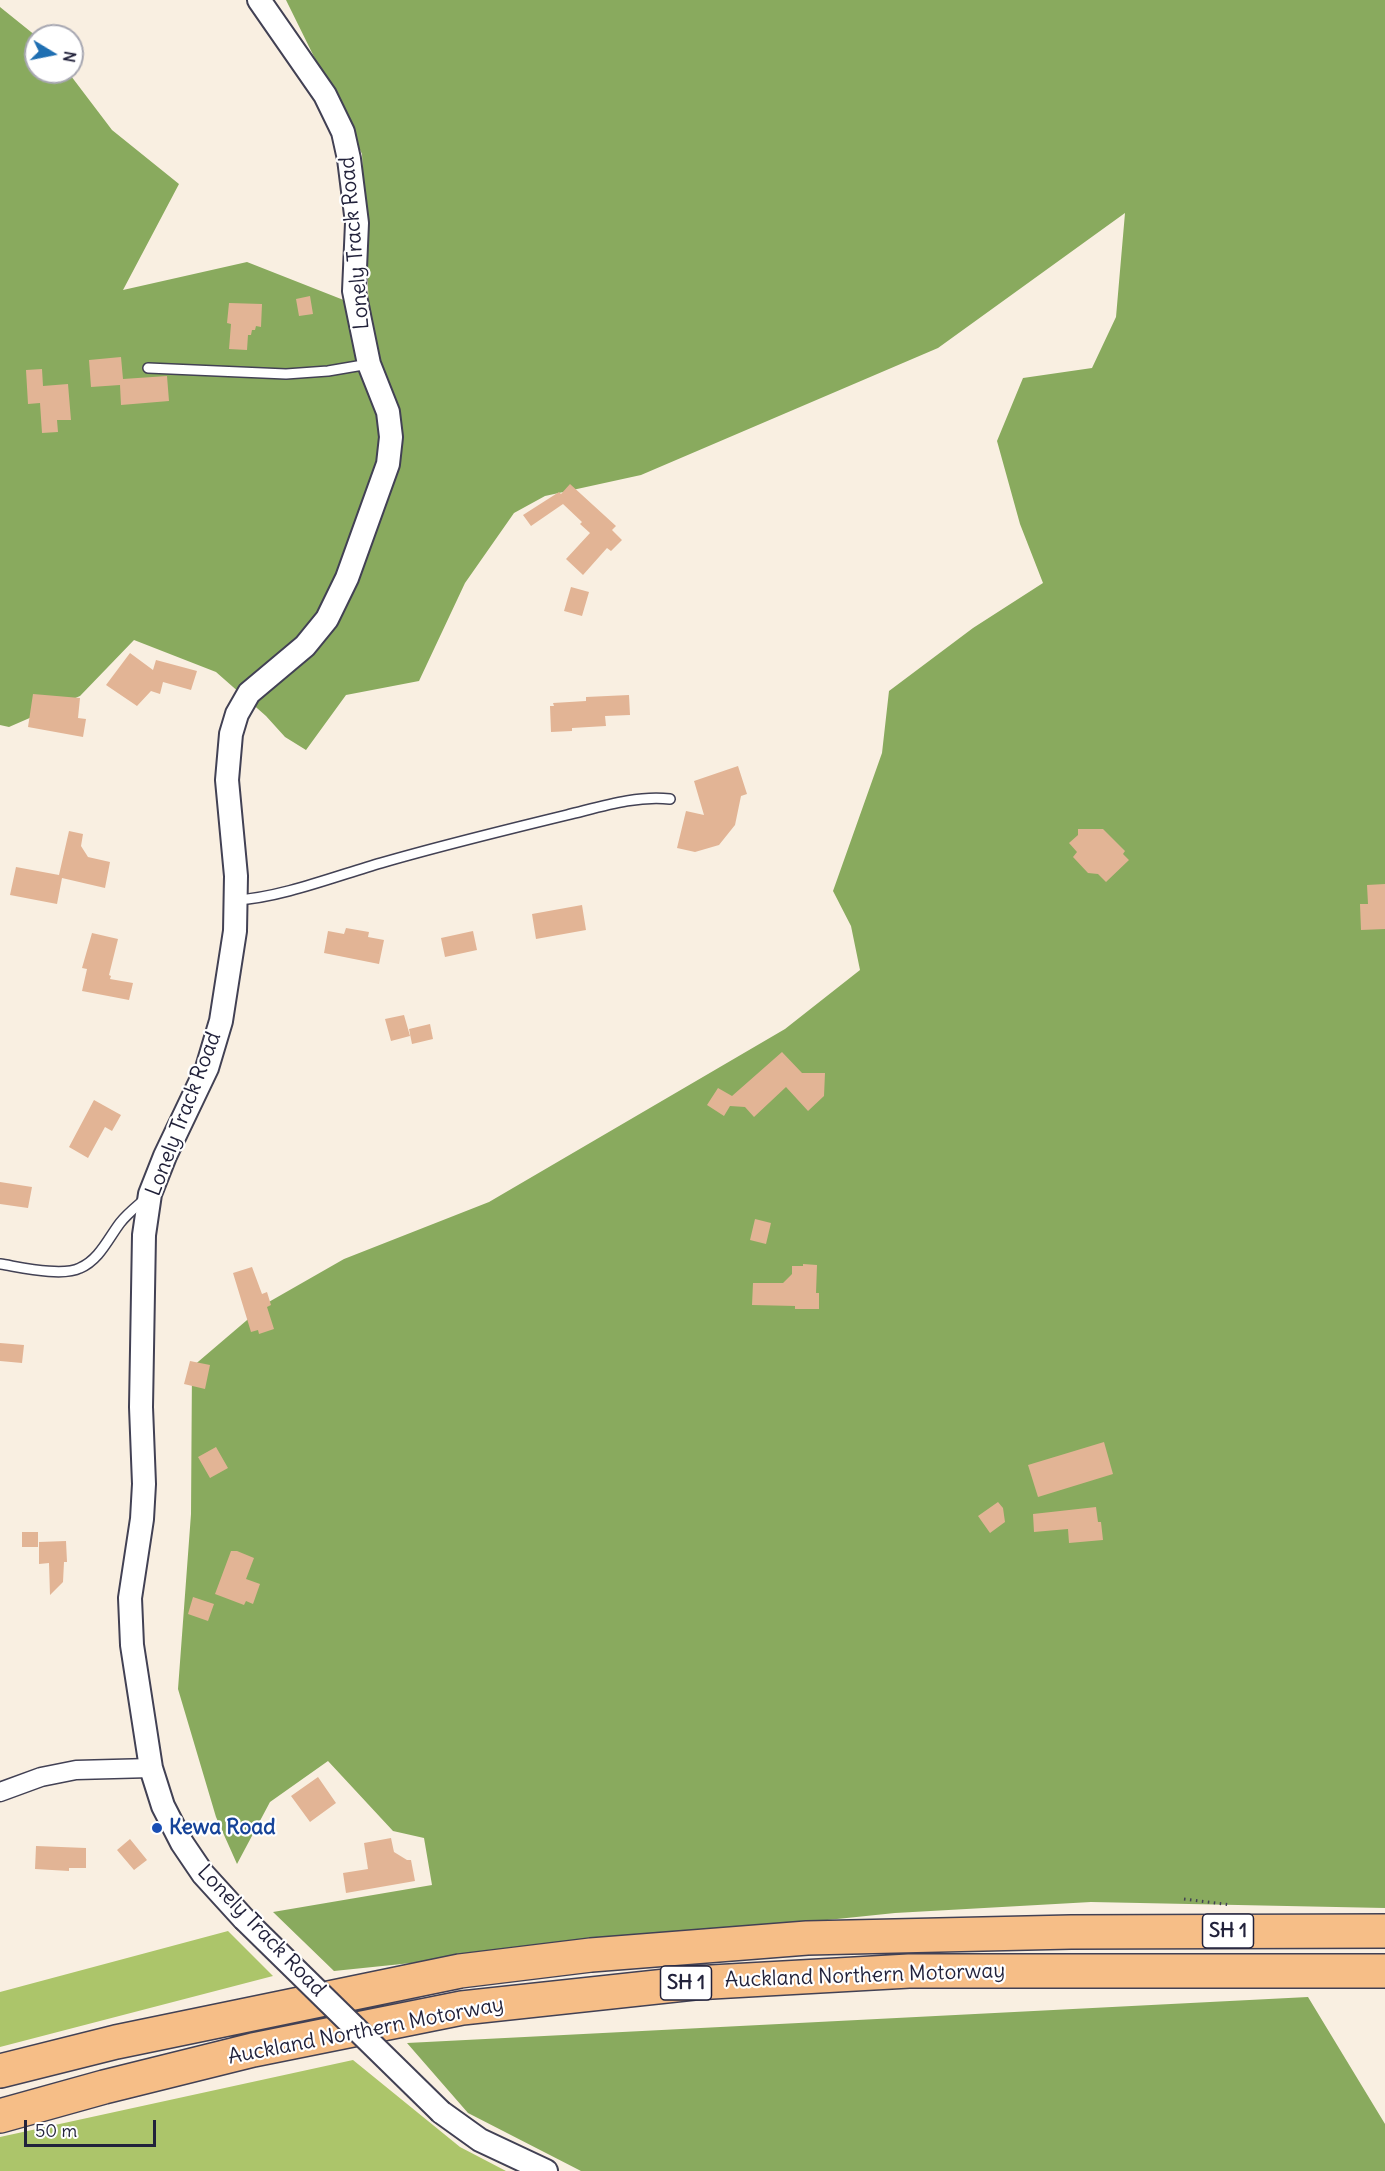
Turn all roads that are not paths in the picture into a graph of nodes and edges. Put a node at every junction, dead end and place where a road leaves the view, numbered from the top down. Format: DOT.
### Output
graph roads {
  1 [pos="259,0"];
  2 [pos="369,364"];
  3 [pos="148,368"];
  4 [pos="670,799"];
  5 [pos="236,900"];
  6 [pos="150,1194"];
  7 [pos="0,1264"];
  8 [pos="151,1768"];
  9 [pos="0,1792"];
  10 [pos="1385,1931"];
  11 [pos="1385,1971"];
  12 [pos="0,2071"];
  13 [pos="0,2116"];
  14 [pos="546,2171"];
  1 -- 2 [label="street, Lonely Track Road"];
  2 -- 3 [label="lane"];
  2 -- 5 [label="street, Lonely Track Road"];
  4 -- 5 [label="lane"];
  5 -- 6 [label="street, Lonely Track Road"];
  6 -- 7 [label="lane"];
  6 -- 8 [label="street, Lonely Track Road"];
  8 -- 9 [label="street"];
  8 -- 14 [label="street, Lonely Track Road, bridge"];
  10 -- 12 [label="highway, Auckland Northern Motorway / SH 1"];
  11 -- 13 [label="highway, Auckland Northern Motorway / SH 1"];
}
